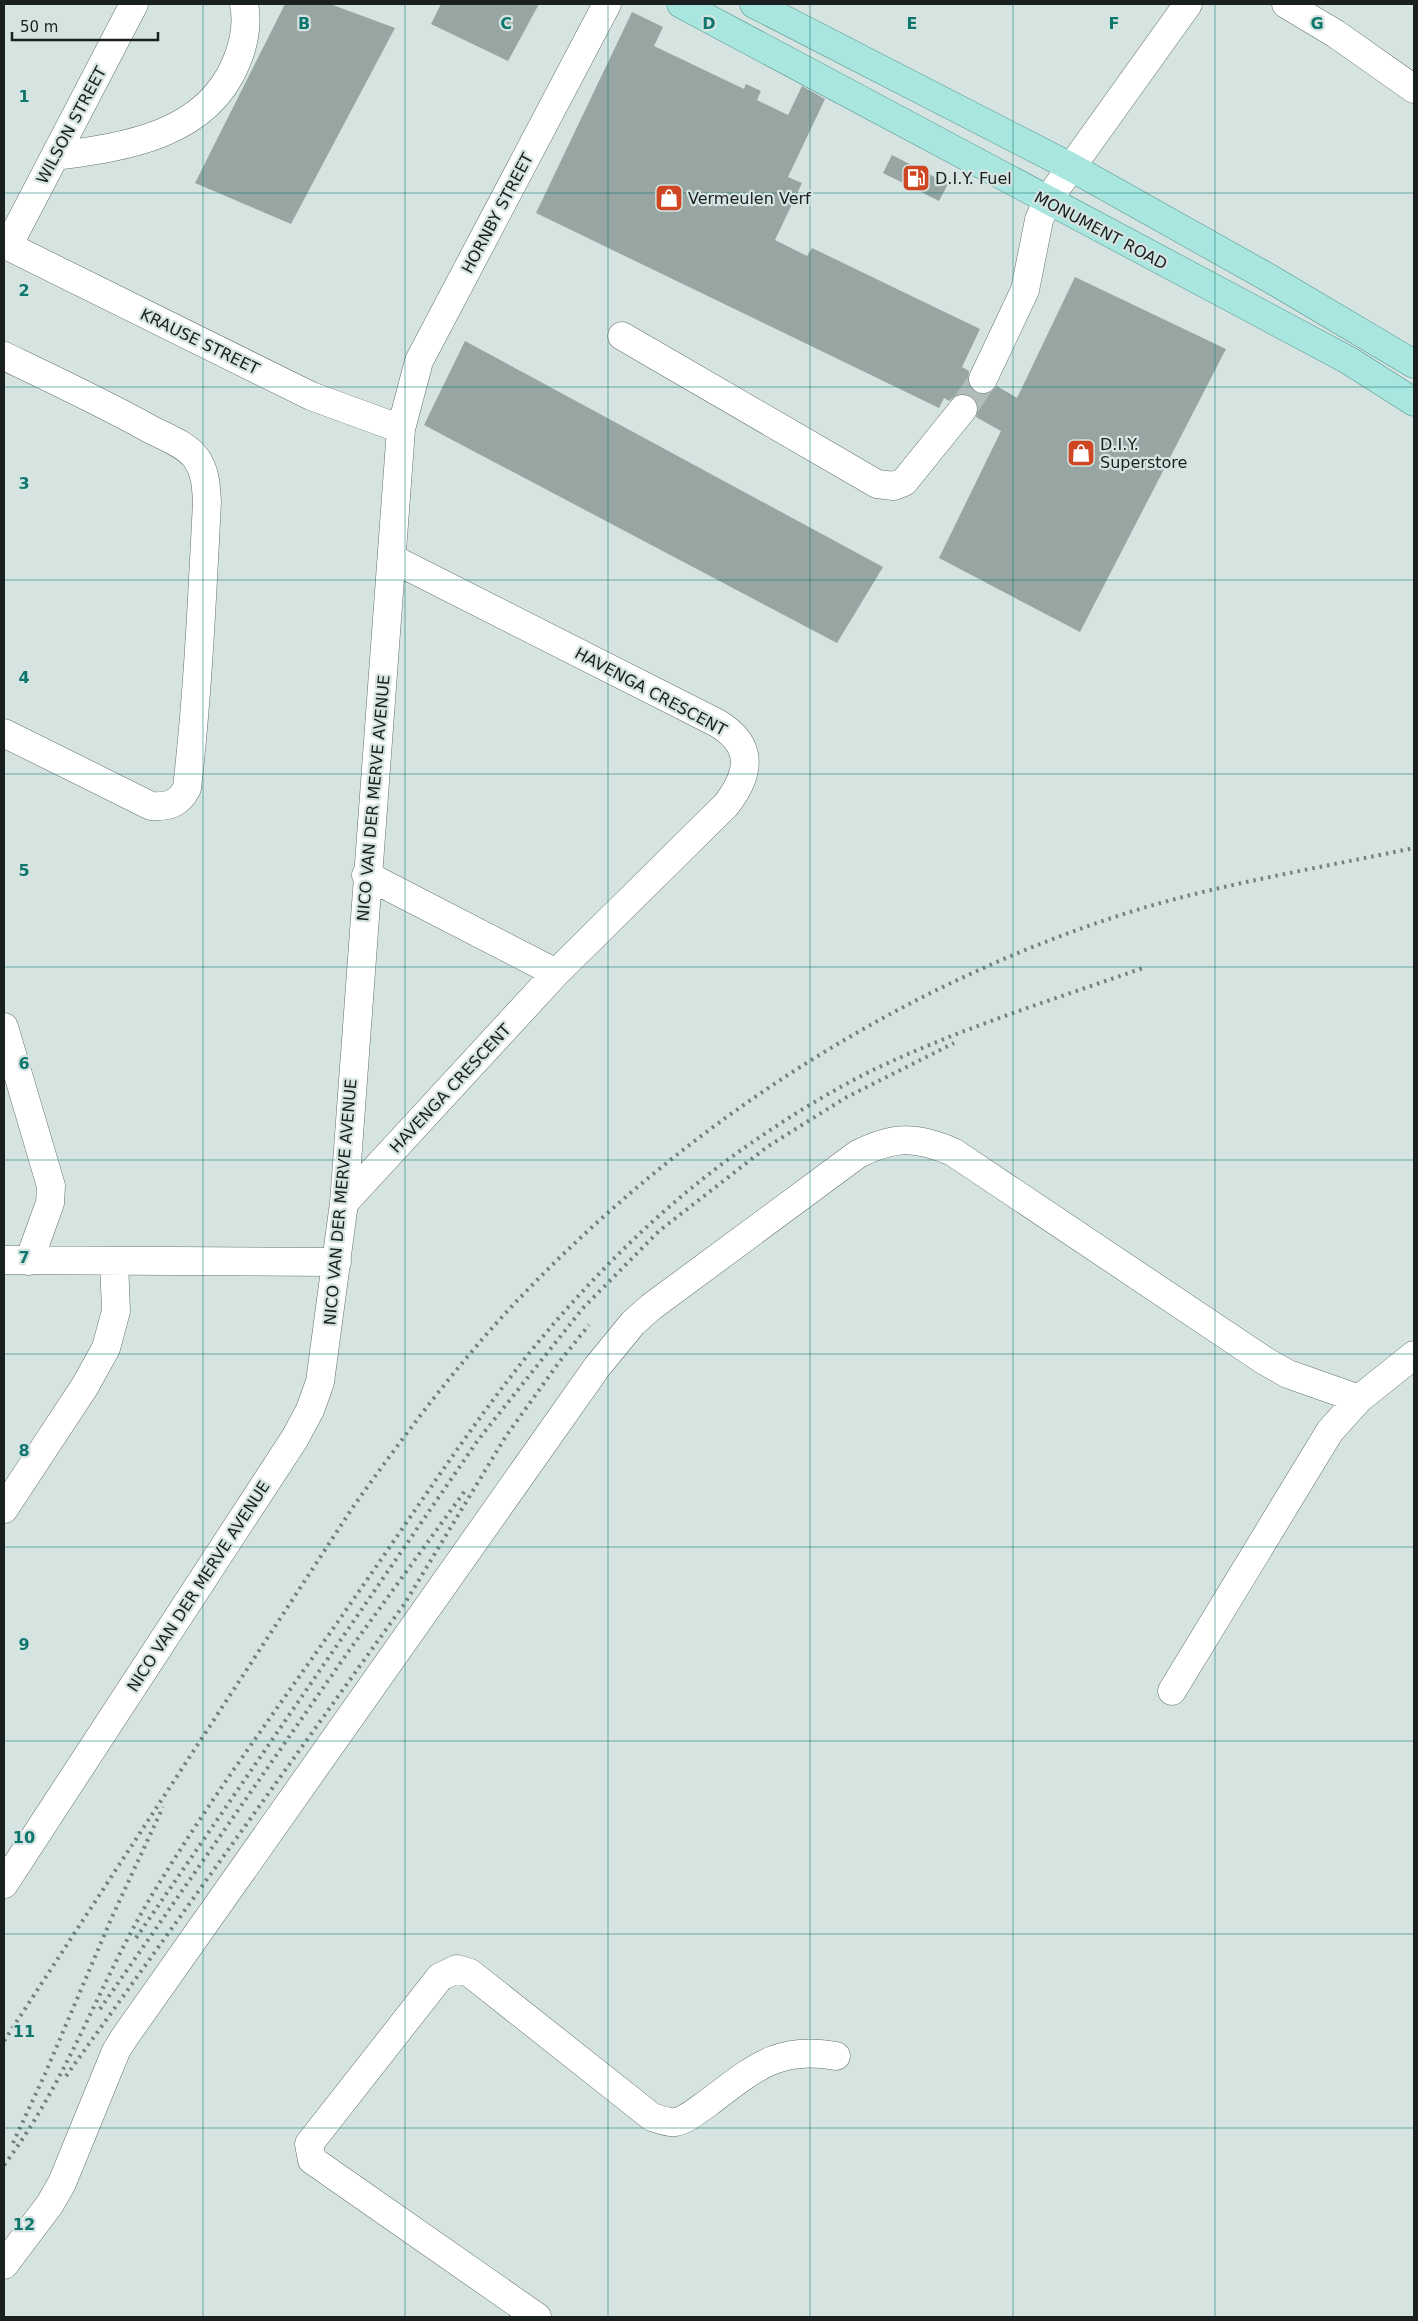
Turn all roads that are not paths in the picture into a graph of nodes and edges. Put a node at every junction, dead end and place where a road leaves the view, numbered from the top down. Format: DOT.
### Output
graph roads {
  1 [pos="134,4"];
  2 [pos="244,4"];
  3 [pos="607,4"];
  4 [pos="681,4"];
  5 [pos="754,4"];
  6 [pos="1188,4"];
  7 [pos="1286,4"];
  8 [pos="1414,89"];
  9 [pos="55,156"];
  10 [pos="1071,167"];
  11 [pos="1047,201"];
  12 [pos="6,245"];
  13 [pos="1365,335"];
  14 [pos="622,336"];
  15 [pos="4,356"];
  16 [pos="1348,360"];
  17 [pos="1414,364"];
  18 [pos="983,379"];
  19 [pos="1414,402"];
  20 [pos="963,409"];
  21 [pos="401,429"];
  22 [pos="393,559"];
  23 [pos="4,733"];
  24 [pos="366,875"];
  25 [pos="556,973"];
  26 [pos="4,1027"];
  27 [pos="344,1203"];
  28 [pos="17,1261"];
  29 [pos="114,1261"];
  30 [pos="337,1262"];
  31 [pos="1414,1355"];
  32 [pos="1359,1399"];
  33 [pos="4,1509"];
  34 [pos="1172,1691"];
  35 [pos="4,1884"];
  36 [pos="836,2056"];
  37 [pos="4,2266"];
  38 [pos="537,2317"];
  1 -- 9 [label="street, WILSON STREET"];
  2 -- 9 [label="street"];
  3 -- 21 [label="street, HORNBY STREET"];
  4 -- 11 [label="main road, MONUMENT ROAD"];
  5 -- 10 [label="main road"];
  6 -- 10 [label="street"];
  7 -- 8 [label="street"];
  9 -- 12 [label="street, WILSON STREET"];
  10 -- 11 [label="street"];
  10 -- 13 [label="main road"];
  11 -- 16 [label="main road, MONUMENT ROAD"];
  11 -- 18 [label="street"];
  12 -- 21 [label="street, KRAUSE STREET"];
  13 -- 16 [label="street"];
  13 -- 17 [label="main road"];
  14 -- 20 [label="street"];
  15 -- 23 [label="street"];
  16 -- 19 [label="main road, MONUMENT ROAD"];
  21 -- 22 [label="street, NICO VAN DER MERVE AVENUE"];
  22 -- 24 [label="street, NICO VAN DER MERVE AVENUE"];
  22 -- 25 [label="street, HAVENGA CRESCENT"];
  24 -- 25 [label="street"];
  24 -- 27 [label="street, NICO VAN DER MERVE AVENUE"];
  25 -- 27 [label="street, HAVENGA CRESCENT"];
  26 -- 28 [label="street"];
  27 -- 30 [label="street, NICO VAN DER MERVE AVENUE"];
  28 -- 29 [label="street"];
  29 -- 30 [label="street"];
  29 -- 33 [label="street"];
  30 -- 35 [label="street, NICO VAN DER MERVE AVENUE"];
  31 -- 32 [label="street"];
  32 -- 34 [label="street"];
  32 -- 37 [label="street"];
  36 -- 38 [label="street"];
}
